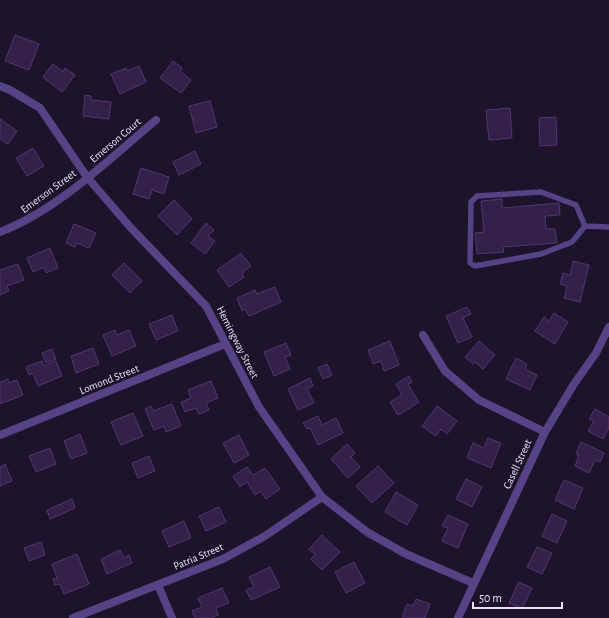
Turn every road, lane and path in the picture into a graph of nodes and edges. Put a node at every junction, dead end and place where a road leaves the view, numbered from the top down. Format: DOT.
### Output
graph roads {
  1 [pos="0,86"];
  2 [pos="156,120"];
  3 [pos="87,177"];
  4 [pos="585,226"];
  5 [pos="609,227"];
  6 [pos="0,232"];
  7 [pos="609,327"];
  8 [pos="423,334"];
  9 [pos="226,344"];
  10 [pos="545,432"];
  11 [pos="0,434"];
  12 [pos="322,497"];
  13 [pos="473,583"];
  14 [pos="158,585"];
  15 [pos="73,618"];
  16 [pos="172,618"];
  17 [pos="458,618"];
  1 -- 3 [label="street, Hemingway Street"];
  2 -- 3 [label="street, Emerson Court"];
  3 -- 6 [label="street, Emerson Street"];
  3 -- 9 [label="street, Hemingway Street"];
  4 -- 4 [label="lane"];
  4 -- 5 [label="lane"];
  7 -- 10 [label="street, Casell Street"];
  8 -- 10 [label="street"];
  9 -- 11 [label="street, Lomond Street"];
  9 -- 12 [label="street, Hemingway Street"];
  10 -- 13 [label="street, Casell Street"];
  12 -- 13 [label="street, Hemingway Street"];
  12 -- 14 [label="street, Patria Street"];
  13 -- 17 [label="street, Casell Street"];
  14 -- 15 [label="street, Patria Street"];
  14 -- 16 [label="street"];
}
